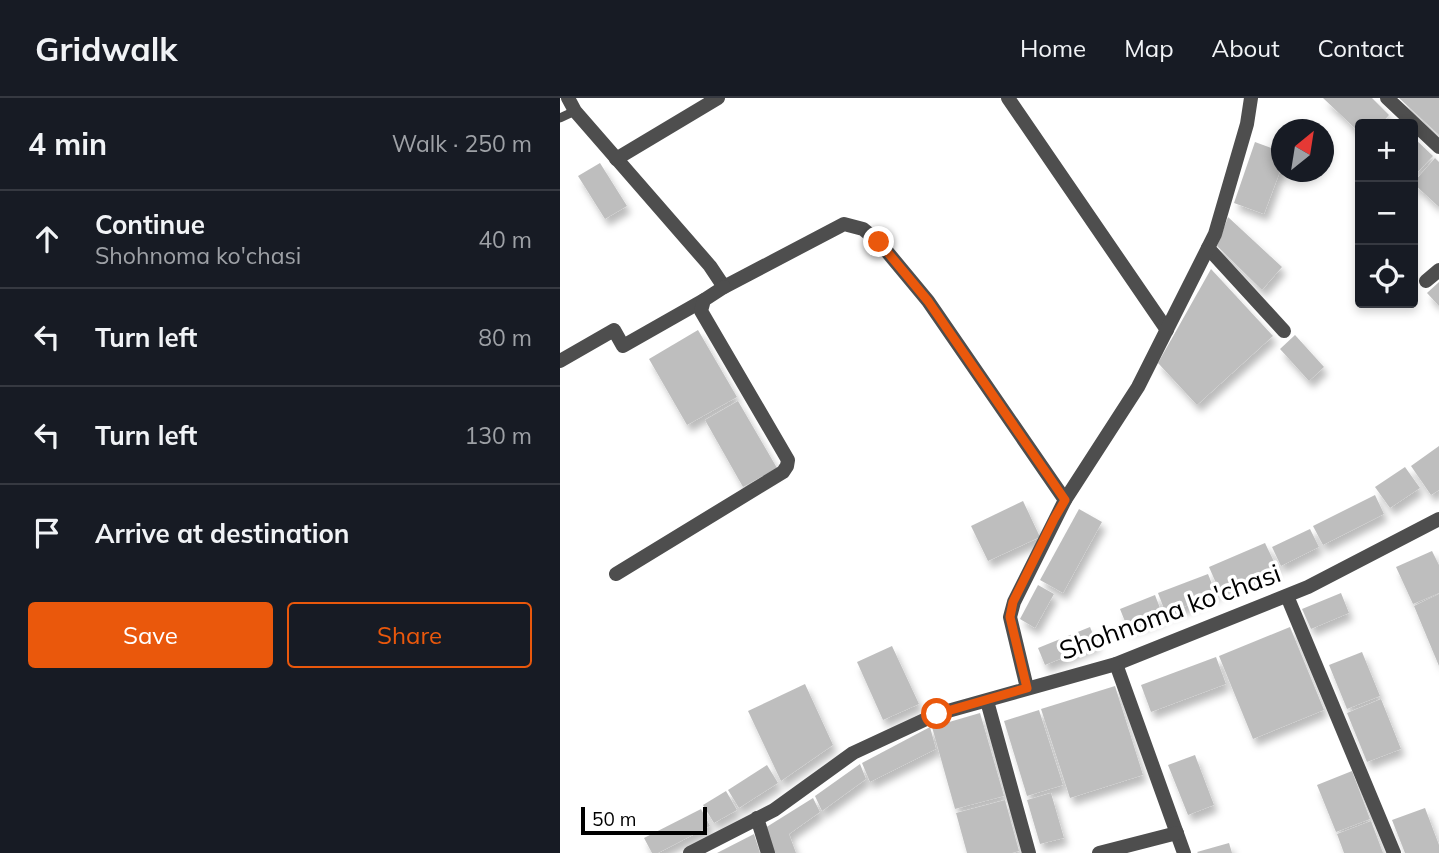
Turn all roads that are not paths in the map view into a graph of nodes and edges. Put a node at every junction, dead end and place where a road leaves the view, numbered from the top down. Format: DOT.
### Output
graph roads {
  1 [pos="718,98"];
  2 [pos="1008,98"];
  3 [pos="1251,98"];
  4 [pos="1387,98"];
  5 [pos="571,104"];
  6 [pos="560,118"];
  7 [pos="1439,147"];
  8 [pos="616,159"];
  9 [pos="1208,248"];
  10 [pos="1439,270"];
  11 [pos="1426,281"];
  12 [pos="724,287"];
  13 [pos="704,300"];
  14 [pos="1167,330"];
  15 [pos="1284,331"];
  16 [pos="560,360"];
  17 [pos="1065,500"];
  18 [pos="1437,525"];
  19 [pos="616,574"];
  20 [pos="1287,596"];
  21 [pos="1116,664"];
  22 [pos="1027,688"];
  23 [pos="987,701"];
  24 [pos="757,818"];
  25 [pos="1177,833"];
  26 [pos="690,853"];
  27 [pos="768,853"];
  28 [pos="1029,853"];
  29 [pos="1099,853"];
  30 [pos="1184,853"];
  31 [pos="1394,853"];
  1 -- 8 [label="street"];
  2 -- 14 [label="street"];
  3 -- 9 [label="street"];
  4 -- 7 [label="street"];
  5 -- 6 [label="lane"];
  5 -- 8 [label="street"];
  8 -- 12 [label="street"];
  9 -- 14 [label="street"];
  9 -- 15 [label="street"];
  10 -- 11 [label="street"];
  12 -- 13 [label="street"];
  12 -- 17 [label="street"];
  13 -- 16 [label="street"];
  13 -- 19 [label="street"];
  14 -- 17 [label="street"];
  17 -- 22 [label="street"];
  18 -- 20 [label="street, Shohnoma ko'chasi"];
  20 -- 21 [label="street, Shohnoma ko'chasi"];
  20 -- 31 [label="street"];
  21 -- 22 [label="street, Shohnoma ko'chasi"];
  21 -- 25 [label="street"];
  22 -- 23 [label="street, Shohnoma ko'chasi"];
  23 -- 24 [label="street, Shohnoma ko'chasi"];
  23 -- 28 [label="street"];
  24 -- 26 [label="street, Shohnoma ko'chasi"];
  24 -- 27 [label="street"];
  25 -- 29 [label="street"];
  25 -- 30 [label="street"];
}
